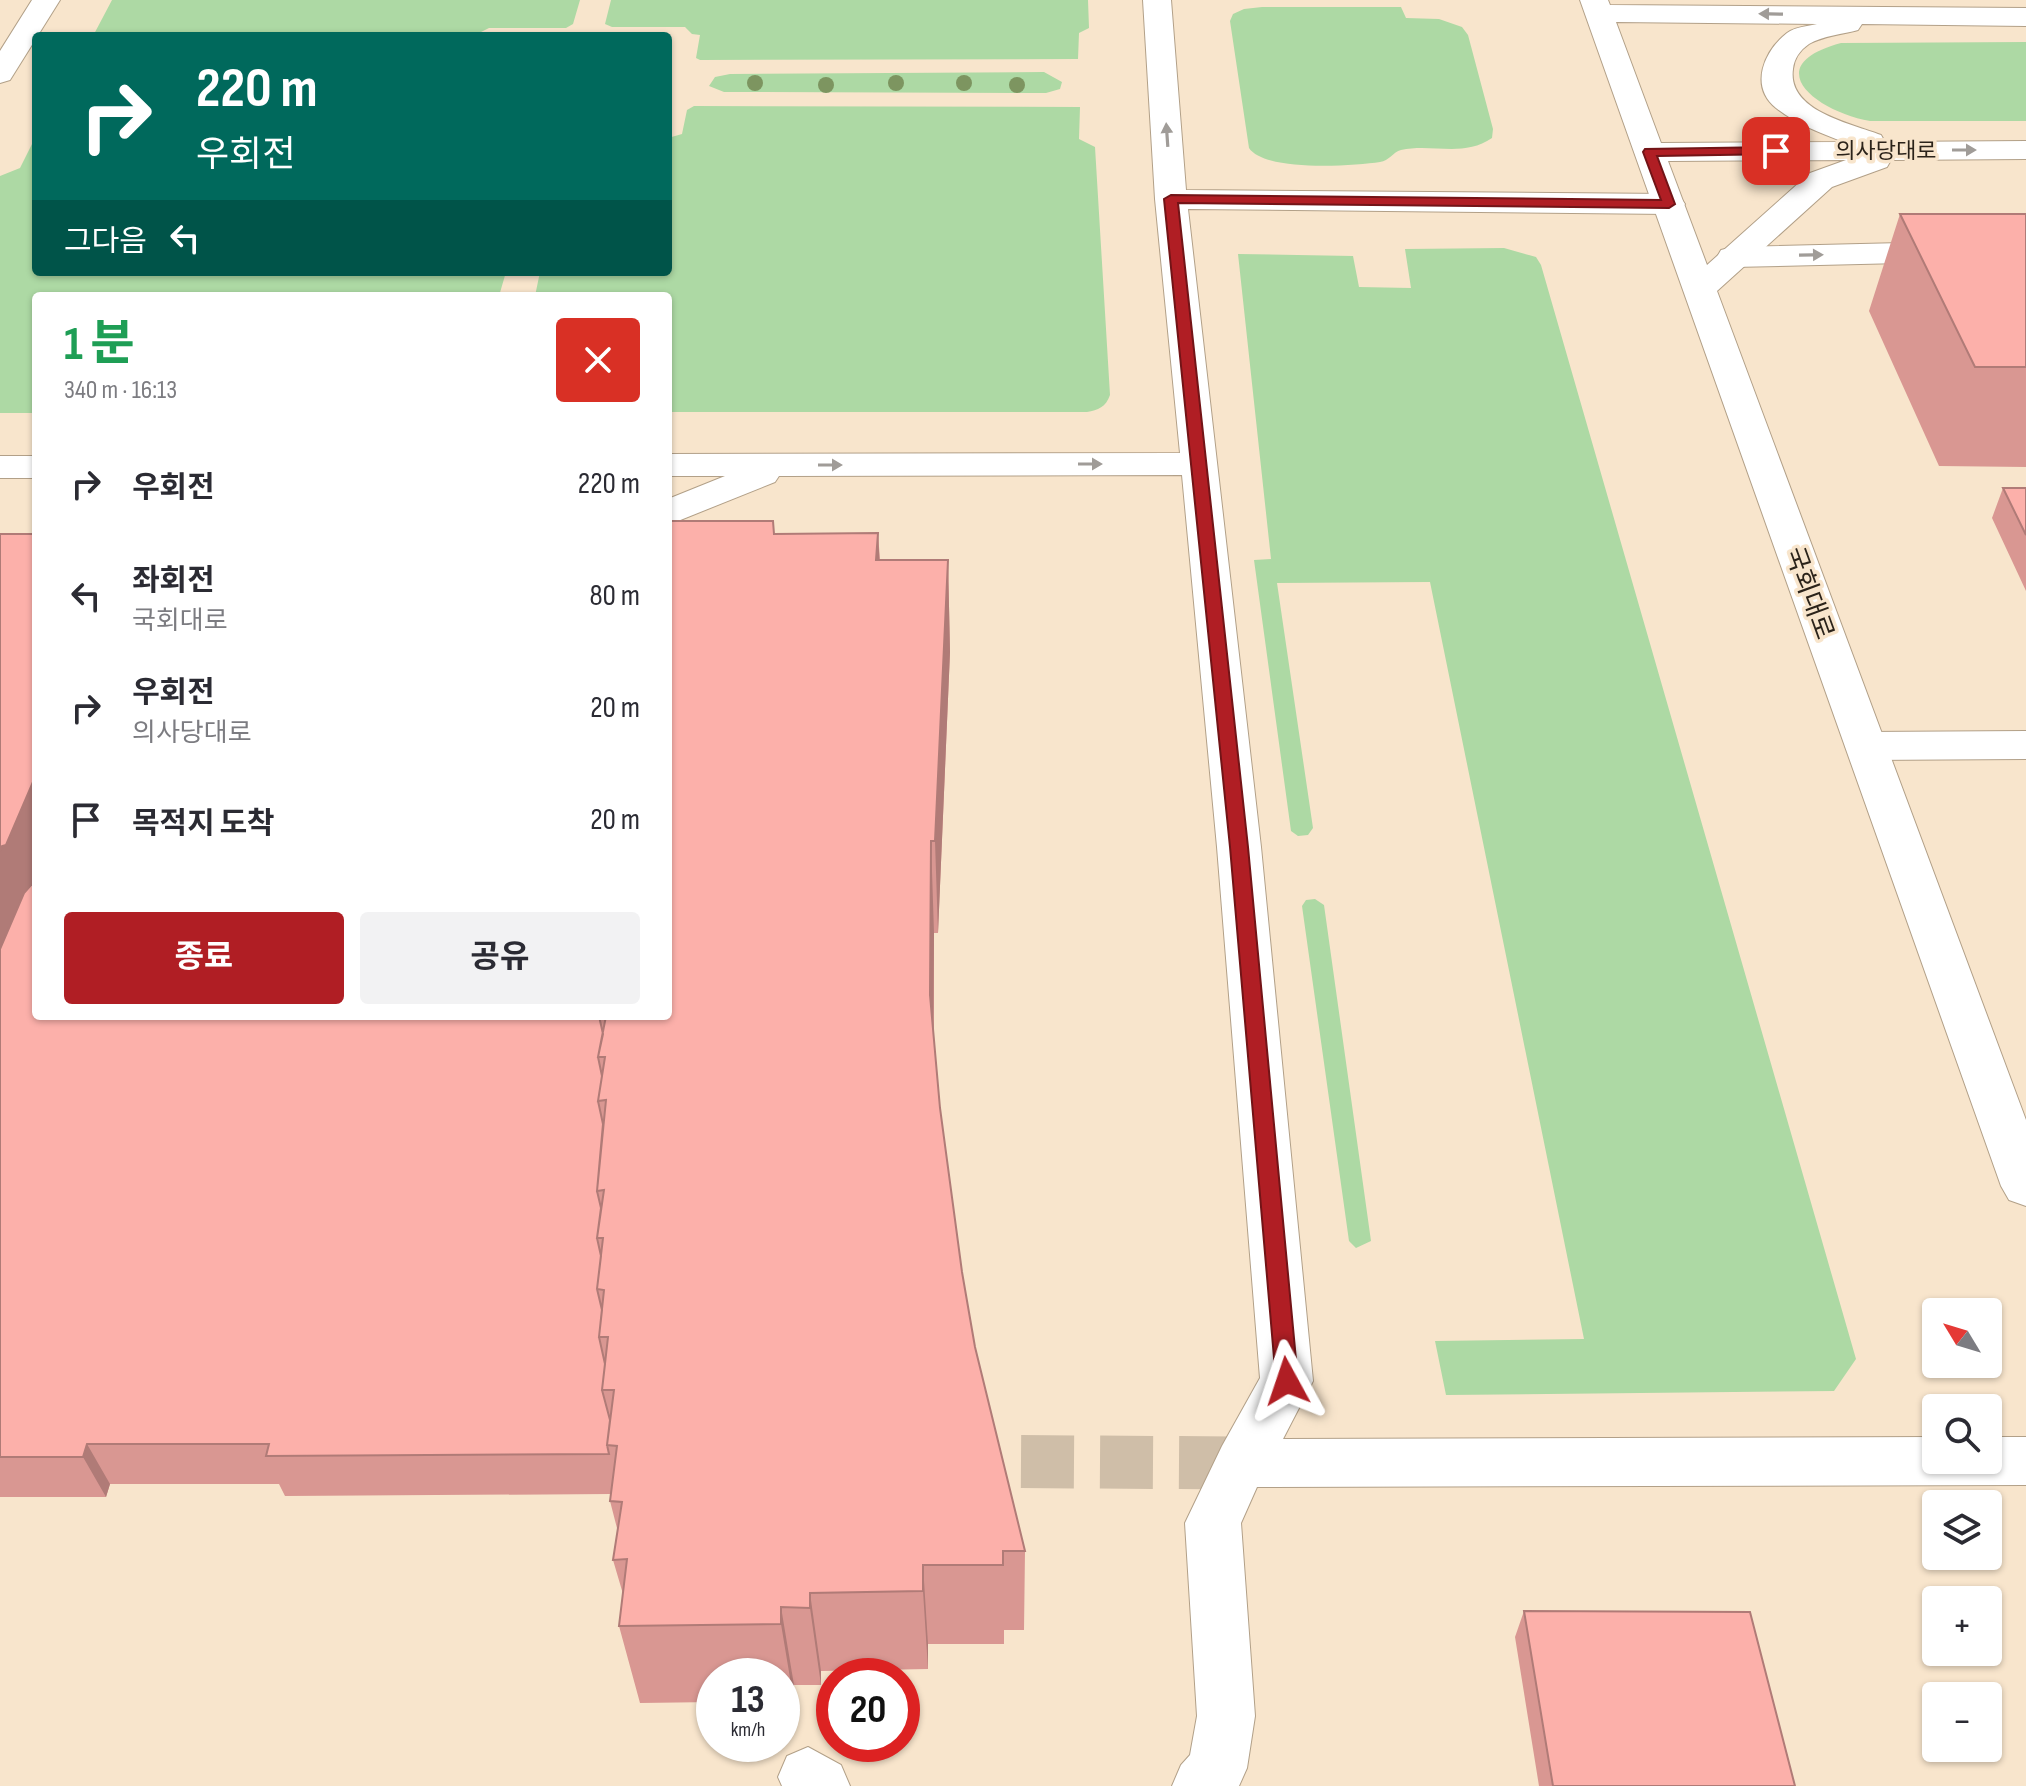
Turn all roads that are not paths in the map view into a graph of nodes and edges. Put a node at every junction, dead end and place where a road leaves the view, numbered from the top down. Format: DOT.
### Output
graph roads {
  1 [pos="46,0"];
  2 [pos="1157,0"];
  3 [pos="1934,0"];
  4 [pos="1597,6"];
  5 [pos="1877,15"];
  6 [pos="1980,16"];
  7 [pos="2026,17"];
  8 [pos="0,74"];
  9 [pos="1902,150"];
  10 [pos="2026,150"];
  11 [pos="1650,152"];
  12 [pos="1171,199"];
  13 [pos="1669,204"];
  14 [pos="2026,250"];
  15 [pos="1733,257"];
  16 [pos="1699,289"];
  17 [pos="1200,464"];
  18 [pos="672,465"];
  19 [pos="783,465"];
  20 [pos="0,467"];
  21 [pos="32,467"];
  22 [pos="672,511"];
  23 [pos="2026,745"];
  24 [pos="1866,746"];
  25 [pos="2026,1186"];
  26 [pos="2026,1461"];
  27 [pos="1241,1463"];
  28 [pos="1202,1786"];
  1 -- 8 [label="main road"];
  12 -- 2 [label="main road, one-way"];
  3 -- 6 [label="main road"];
  5 -- 4 [label="main road, one-way"];
  4 -- 11 [label="main road, 국회대로"];
  5 -- 6 [label="main road"];
  5 -- 9 [label="main road"];
  6 -- 7 [label="main road"];
  9 -- 10 [label="main road, 의사당대로, one-way"];
  9 -- 11 [label="main road, 의사당대로"];
  9 -- 15 [label="main road"];
  11 -- 13 [label="main road, 국회대로"];
  12 -- 13 [label="main road"];
  12 -- 17 [label="main road"];
  13 -- 16 [label="main road, 국회대로"];
  15 -- 14 [label="main road, one-way"];
  15 -- 16 [label="main road"];
  16 -- 24 [label="main road, 국회대로"];
  19 -- 17 [label="main road, one-way"];
  17 -- 27 [label="main road"];
  18 -- 19 [label="main road"];
  19 -- 22 [label="main road"];
  20 -- 21 [label="main road"];
  23 -- 24 [label="main road"];
  24 -- 25 [label="main road, 국회대로"];
  26 -- 27 [label="main road"];
  27 -- 28 [label="main road"];
}
